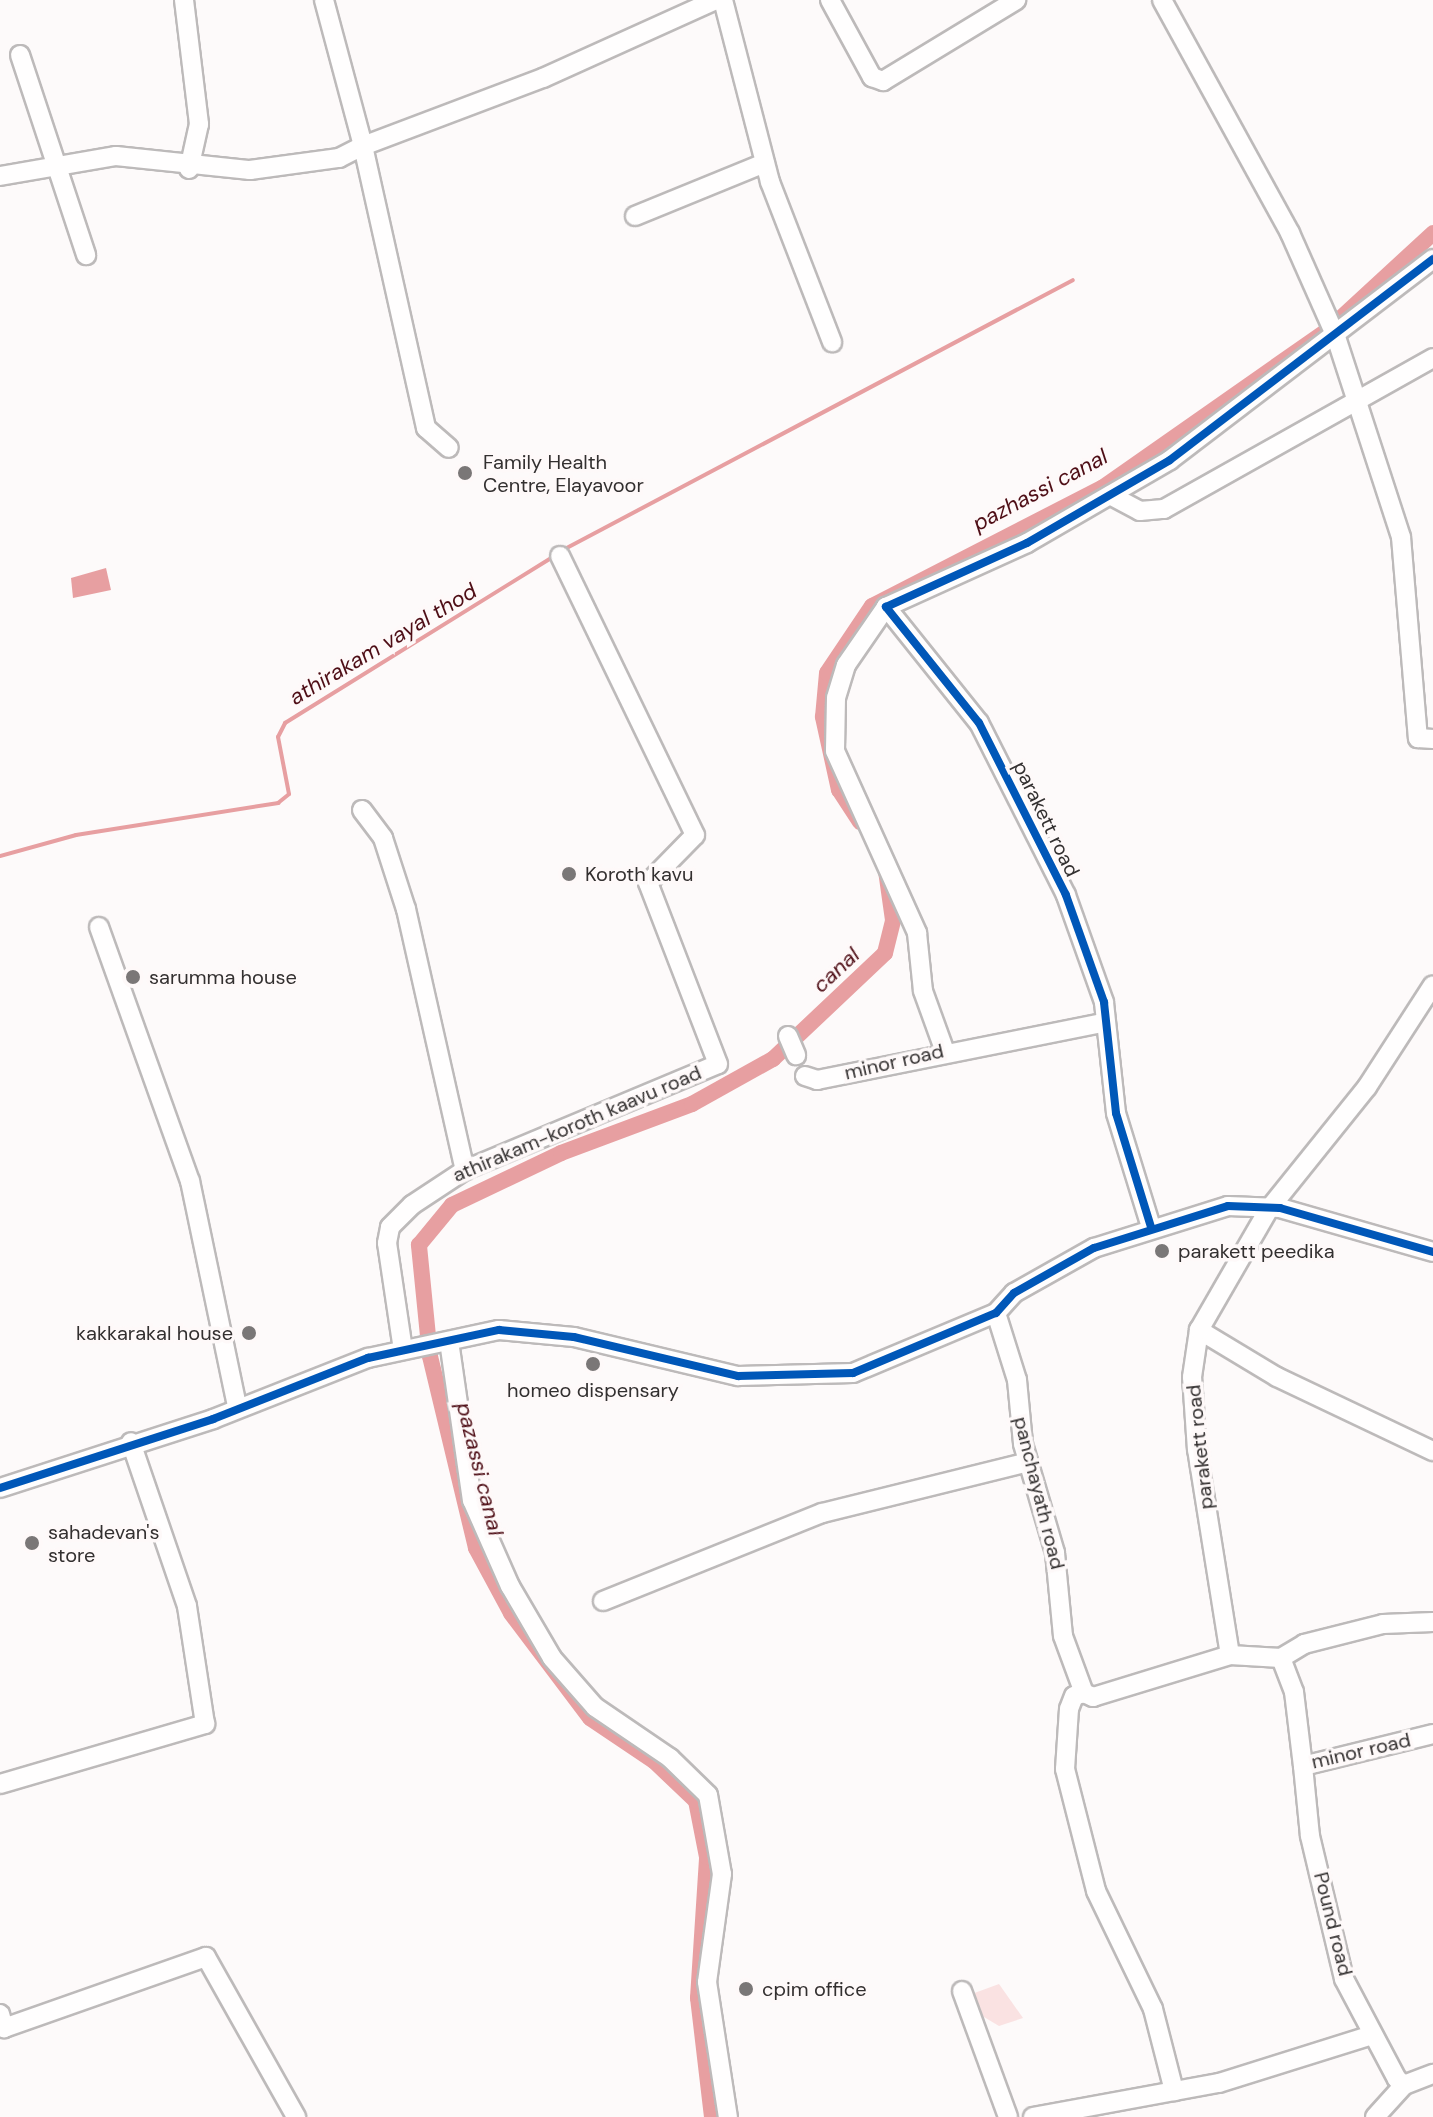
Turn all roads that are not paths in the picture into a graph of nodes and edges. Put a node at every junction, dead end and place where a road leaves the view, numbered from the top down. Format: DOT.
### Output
graph roads {
  1 [pos="184,0"];
  2 [pos="324,0"];
  3 [pos="716,0"];
  4 [pos="723,0"];
  5 [pos="830,0"];
  6 [pos="1016,0"];
  7 [pos="1162,0"];
  8 [pos="20,55"];
  9 [pos="363,146"];
  10 [pos="765,163"];
  11 [pos="56,166"];
  12 [pos="189,169"];
  13 [pos="0,176"];
  14 [pos="635,216"];
  15 [pos="86,255"];
  16 [pos="1433,259"];
  17 [pos="1334,333"];
  18 [pos="832,342"];
  19 [pos="1433,358"];
  20 [pos="1354,403"];
  21 [pos="449,448"];
  22 [pos="1110,495"];
  23 [pos="560,557"];
  24 [pos="886,607"];
  25 [pos="1433,739"];
  26 [pos="362,810"];
  27 [pos="99,927"];
  28 [pos="1433,985"];
  29 [pos="1103,1023"];
  30 [pos="788,1036"];
  31 [pos="944,1049"];
  32 [pos="796,1055"];
  33 [pos="805,1076"];
  34 [pos="465,1170"];
  35 [pos="1269,1209"];
  36 [pos="1151,1227"];
  37 [pos="1433,1252"];
  38 [pos="996,1313"];
  39 [pos="1199,1330"];
  40 [pos="436,1343"];
  41 [pos="403,1350"];
  42 [pos="237,1405"];
  43 [pos="131,1442"];
  44 [pos="1433,1451"];
  45 [pos="1028,1462"];
  46 [pos="2,1484"];
  47 [pos="603,1601"];
  48 [pos="1433,1622"];
  49 [pos="1230,1655"];
  50 [pos="1281,1658"];
  51 [pos="1084,1693"];
  52 [pos="1433,1734"];
  53 [pos="1303,1766"];
  54 [pos="0,1784"];
  55 [pos="962,1991"];
  56 [pos="0,2014"];
  57 [pos="1372,2035"];
  58 [pos="1433,2074"];
  59 [pos="1404,2085"];
  60 [pos="1174,2091"];
  61 [pos="296,2117"];
  62 [pos="728,2117"];
  63 [pos="1008,2117"];
  64 [pos="1033,2117"];
  65 [pos="1375,2117"];
  1 -- 12 [label="street"];
  2 -- 9 [label="street"];
  3 -- 9 [label="street"];
  4 -- 10 [label="street"];
  5 -- 6 [label="street"];
  7 -- 17 [label="street"];
  8 -- 11 [label="street"];
  9 -- 12 [label="street"];
  9 -- 21 [label="street"];
  10 -- 14 [label="street"];
  10 -- 18 [label="street"];
  11 -- 12 [label="street"];
  11 -- 13 [label="street"];
  11 -- 15 [label="street"];
  16 -- 17 [label="street"];
  17 -- 20 [label="street"];
  17 -- 22 [label="street"];
  19 -- 20 [label="street"];
  20 -- 22 [label="street"];
  20 -- 25 [label="street"];
  22 -- 24 [label="street"];
  23 -- 34 [label="street, athirakam-koroth kaavu road"];
  24 -- 29 [label="street, parakett road"];
  24 -- 31 [label="street"];
  26 -- 34 [label="street"];
  27 -- 42 [label="street"];
  28 -- 35 [label="street, parakett road"];
  29 -- 31 [label="street, minor road"];
  29 -- 36 [label="street, parakett road"];
  30 -- 32 [label="street"];
  31 -- 33 [label="street, minor road"];
  34 -- 41 [label="street, athirakam-koroth kaavu road"];
  35 -- 36 [label="street"];
  35 -- 37 [label="street"];
  35 -- 39 [label="street, parakett road"];
  36 -- 38 [label="street"];
  38 -- 40 [label="street"];
  38 -- 45 [label="street, panchayath road"];
  39 -- 44 [label="street"];
  39 -- 49 [label="street, parakett road"];
  40 -- 41 [label="street"];
  40 -- 62 [label="street"];
  41 -- 42 [label="street"];
  42 -- 43 [label="street"];
  43 -- 46 [label="street"];
  43 -- 54 [label="street"];
  45 -- 47 [label="street"];
  45 -- 51 [label="street, panchayath road"];
  48 -- 50 [label="street"];
  49 -- 50 [label="street"];
  49 -- 51 [label="street"];
  50 -- 53 [label="street, minor road"];
  51 -- 60 [label="street"];
  52 -- 53 [label="street, minor road"];
  53 -- 57 [label="street, Pound road"];
  55 -- 63 [label="street"];
  56 -- 61 [label="street"];
  57 -- 59 [label="street, Pound road"];
  57 -- 60 [label="street"];
  58 -- 59 [label="street"];
  59 -- 65 [label="street"];
  60 -- 64 [label="street"];
}
